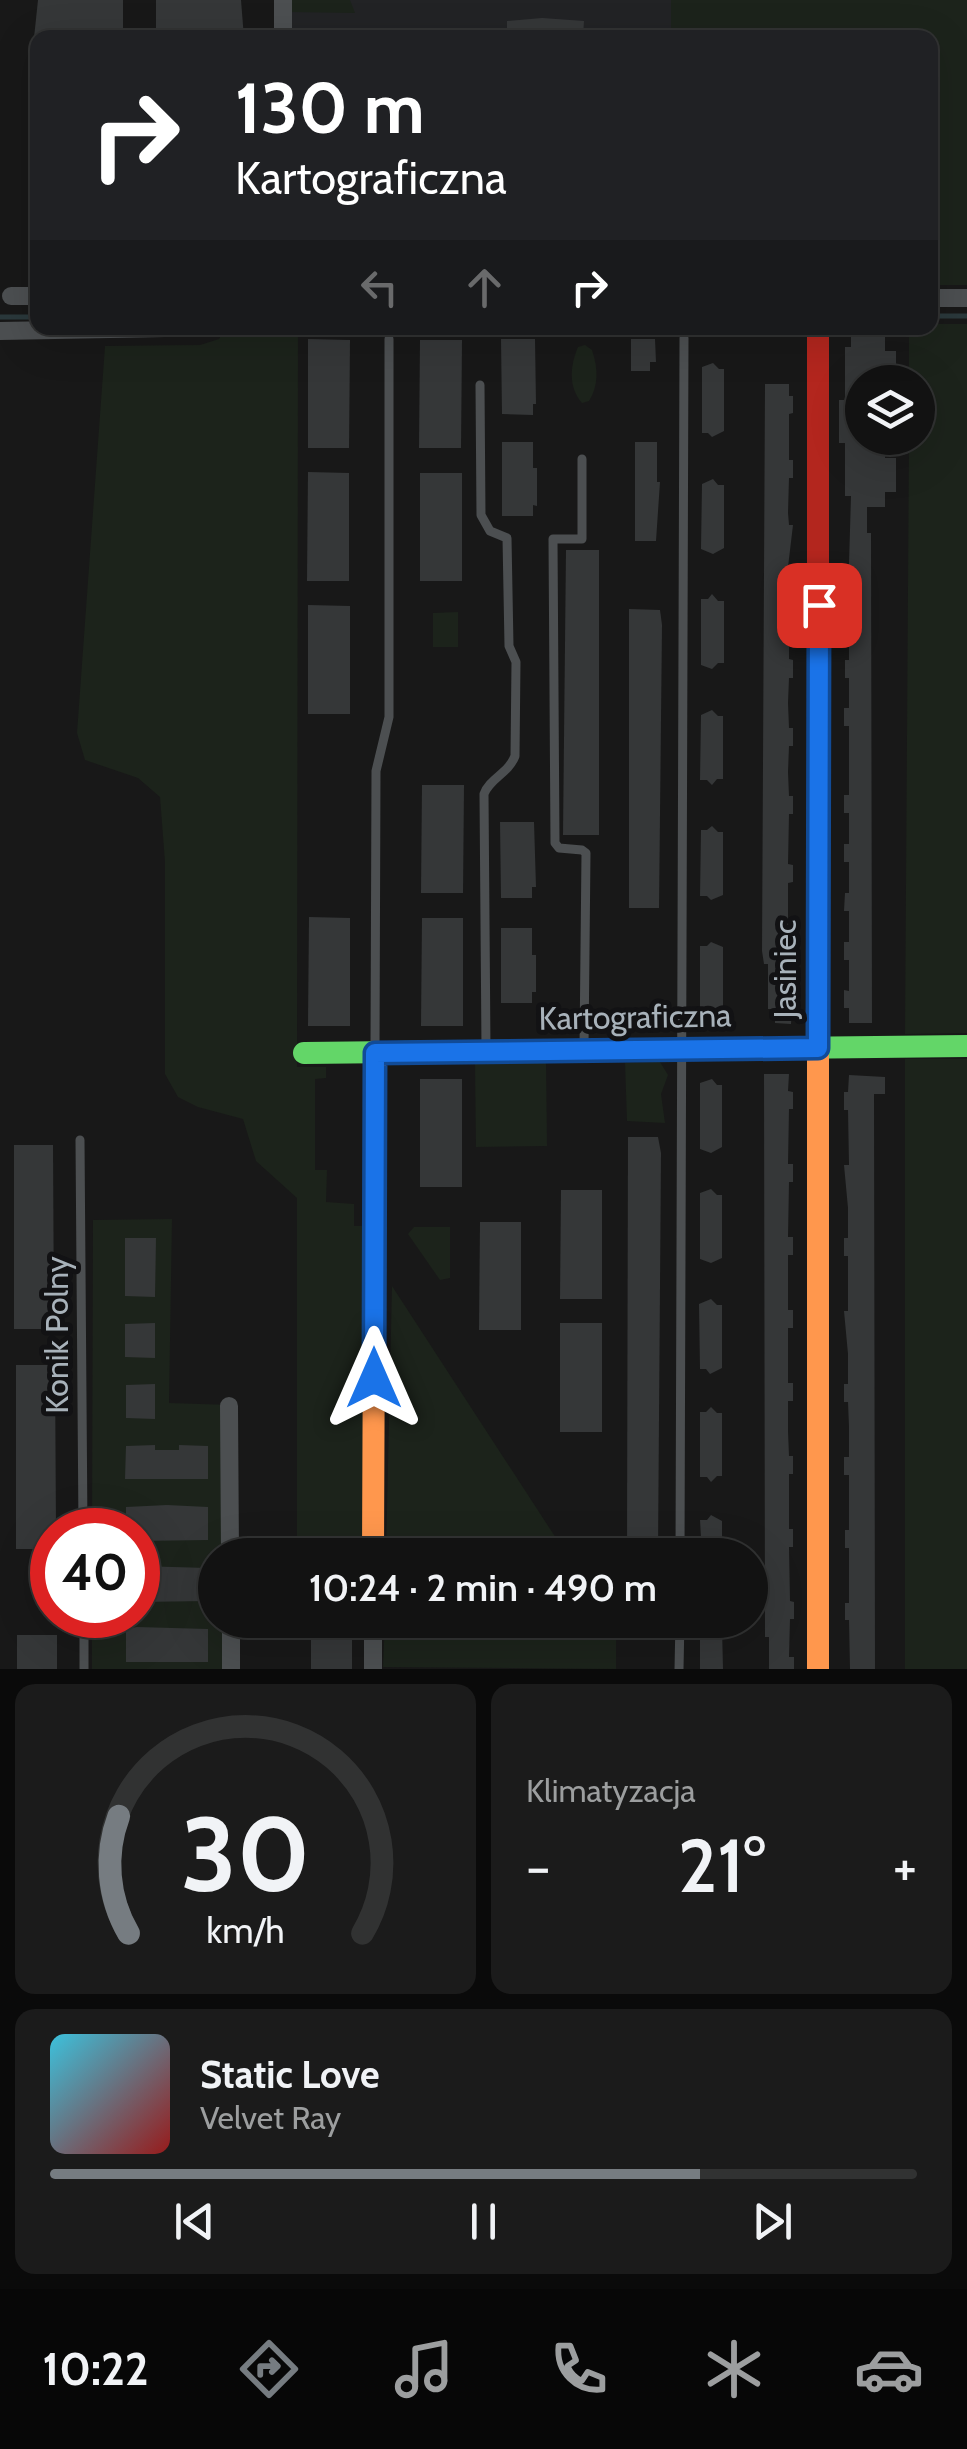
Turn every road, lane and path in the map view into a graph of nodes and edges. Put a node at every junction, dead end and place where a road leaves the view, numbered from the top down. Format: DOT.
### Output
graph roads {
  1 [pos="284,0"];
  2 [pos="283,30"];
  3 [pos="11,296"];
  4 [pos="30,296"];
  5 [pos="938,298"];
  6 [pos="967,298"];
  7 [pos="30,330"];
  8 [pos="0,331"];
  9 [pos="818,335"];
  10 [pos="684,338"];
  11 [pos="389,339"];
  12 [pos="480,385"];
  13 [pos="582,459"];
  14 [pos="967,1046"];
  15 [pos="818,1048"];
  16 [pos="680,1049"];
  17 [pos="584,1050"];
  18 [pos="486,1052"];
  19 [pos="304,1054"];
  20 [pos="375,1060"];
  21 [pos="80,1140"];
  22 [pos="229,1406"];
  23 [pos="84,1508"];
  24 [pos="230,1538"];
  25 [pos="373,1538"];
  26 [pos="680,1538"];
  27 [pos="84,1638"];
  28 [pos="230,1638"];
  29 [pos="373,1638"];
  30 [pos="679,1638"];
  31 [pos="84,1669"];
  32 [pos="231,1669"];
  33 [pos="372,1669"];
  34 [pos="678,1669"];
  35 [pos="818,1669"];
  1 -- 2 [label="street"];
  3 -- 4 [label="street"];
  5 -- 6 [label="street"];
  7 -- 8 [label="street"];
  9 -- 15 [label="street, Jasiniec"];
  10 -- 16 [label="lane"];
  11 -- 20 [label="lane"];
  12 -- 18 [label="lane"];
  13 -- 17 [label="lane"];
  14 -- 15 [label="street, Kartograficzna"];
  15 -- 16 [label="street, Kartograficzna"];
  15 -- 35 [label="street, Jasiniec"];
  16 -- 17 [label="street, Kartograficzna"];
  16 -- 26 [label="lane"];
  17 -- 18 [label="street, Kartograficzna"];
  18 -- 20 [label="street, Kartograficzna"];
  19 -- 20 [label="street, Kartograficzna"];
  20 -- 25 [label="street"];
  21 -- 23 [label="lane, Konik Polny"];
  22 -- 24 [label="street"];
  27 -- 31 [label="lane"];
  28 -- 32 [label="street"];
  29 -- 33 [label="street"];
  30 -- 34 [label="lane"];
}
